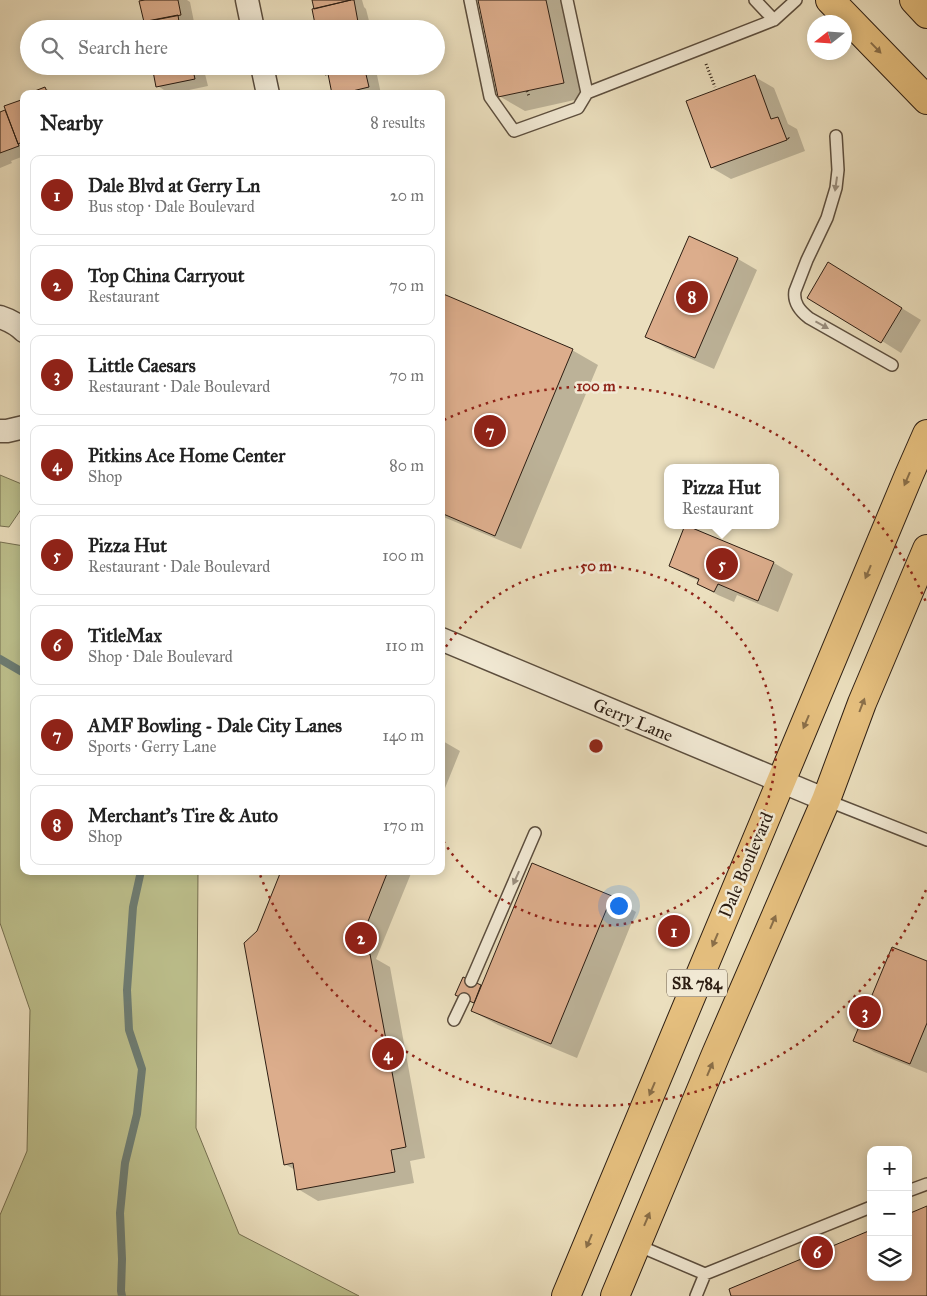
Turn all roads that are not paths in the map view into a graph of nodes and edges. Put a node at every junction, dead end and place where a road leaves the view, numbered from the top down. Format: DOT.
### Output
graph roads {
  1 [pos="247,0"];
  2 [pos="470,0"];
  3 [pos="567,0"];
  4 [pos="755,0"];
  5 [pos="796,0"];
  6 [pos="830,0"];
  7 [pos="914,0"];
  8 [pos="927,14"];
  9 [pos="251,20"];
  10 [pos="774,20"];
  11 [pos="264,75"];
  12 [pos="267,90"];
  13 [pos="587,93"];
  14 [pos="927,100"];
  15 [pos="836,136"];
  16 [pos="0,317"];
  17 [pos="20,327"];
  18 [pos="892,365"];
  19 [pos="20,428"];
  20 [pos="0,431"];
  21 [pos="927,434"];
  22 [pos="927,549"];
  23 [pos="445,641"];
  24 [pos="781,782"];
  25 [pos="826,800"];
  26 [pos="535,833"];
  27 [pos="927,840"];
  28 [pos="470,981"];
  29 [pos="464,999"];
  30 [pos="454,1020"];
  31 [pos="927,1184"];
  32 [pos="912,1190"];
  33 [pos="867,1209"];
  34 [pos="637,1244"];
  35 [pos="705,1274"];
  36 [pos="566,1296"];
  37 [pos="615,1296"];
  38 [pos="696,1296"];
  1 -- 9 [label="street"];
  2 -- 13 [label="lane"];
  3 -- 13 [label="lane"];
  4 -- 10 [label="lane"];
  5 -- 10 [label="lane"];
  6 -- 14 [label="main road, one-way"];
  7 -- 8 [label="main road"];
  10 -- 13 [label="lane"];
  11 -- 12 [label="street"];
  15 -- 18 [label="lane, one-way"];
  16 -- 17 [label="street"];
  19 -- 20 [label="street"];
  21 -- 24 [label="main road, Dale Boulevard / SR 784, one-way"];
  25 -- 22 [label="main road, SR 784, one-way"];
  23 -- 24 [label="street, Gerry Lane"];
  24 -- 25 [label="street, Gerry Lane"];
  24 -- 36 [label="main road, Dale Boulevard / SR 784, one-way"];
  25 -- 27 [label="lane"];
  34 -- 25 [label="main road, SR 784, one-way"];
  26 -- 28 [label="lane, one-way"];
  29 -- 30 [label="lane"];
  31 -- 32 [label="lane"];
  33 -- 35 [label="lane"];
  34 -- 35 [label="lane"];
  34 -- 37 [label="main road, SR 784"];
  35 -- 38 [label="lane"];
}
